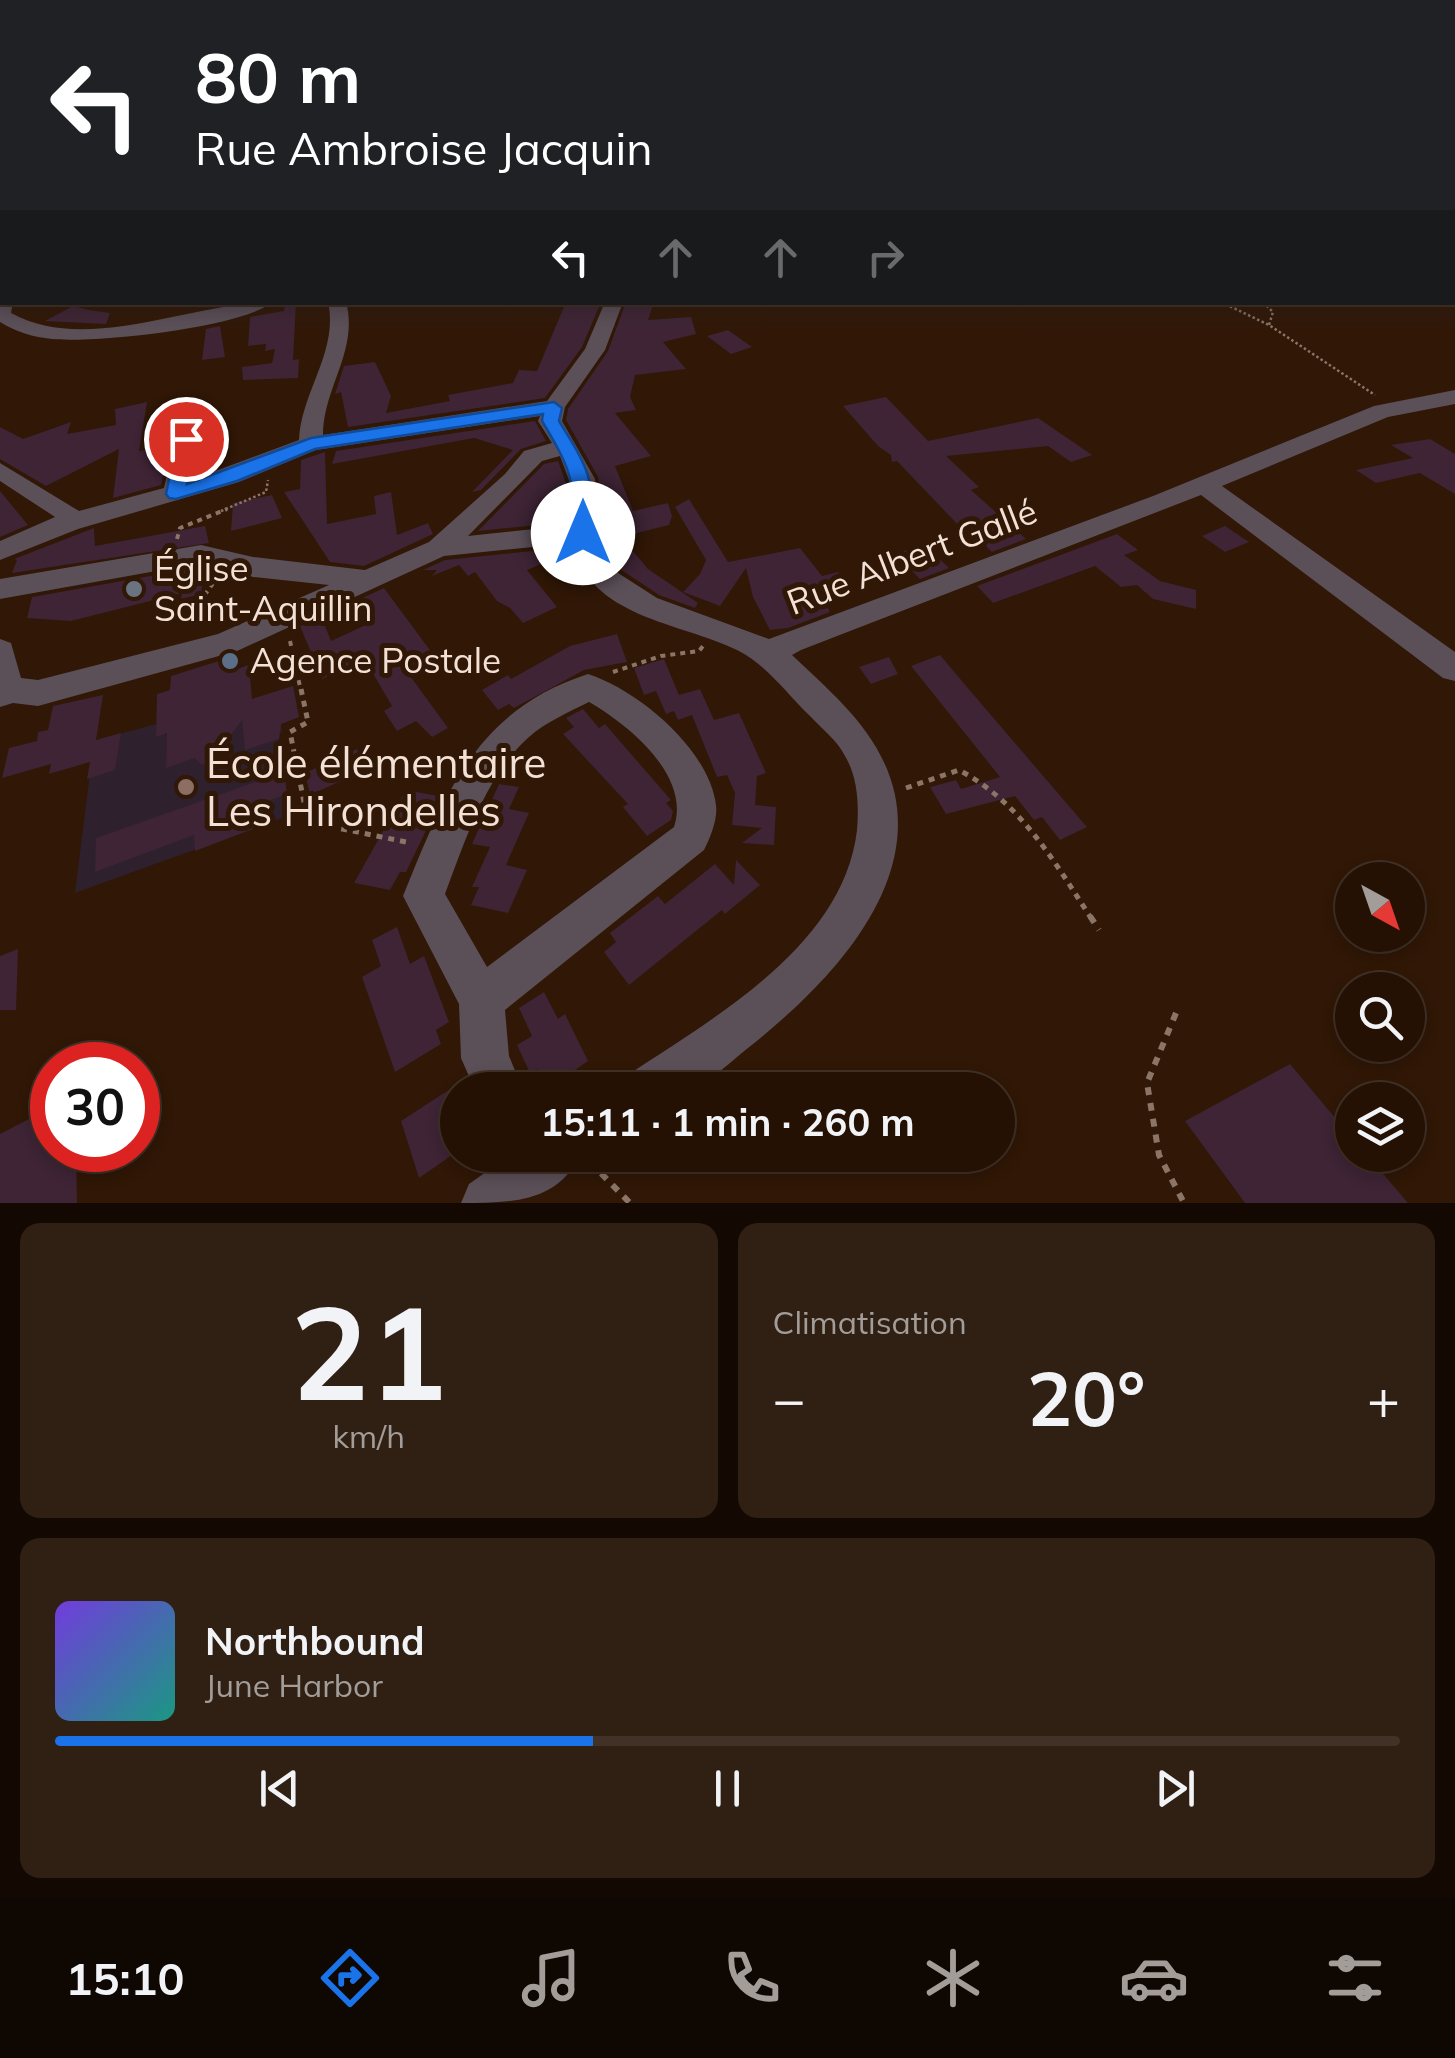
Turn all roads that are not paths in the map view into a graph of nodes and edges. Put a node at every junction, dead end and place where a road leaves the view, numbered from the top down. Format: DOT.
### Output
graph roads {
  1 [pos="3,305"];
  2 [pos="252,305"];
  3 [pos="338,305"];
  4 [pos="613,305"];
  5 [pos="1455,397"];
  6 [pos="554,408"];
  7 [pos="191,411"];
  8 [pos="311,444"];
  9 [pos="566,446"];
  10 [pos="0,470"];
  11 [pos="1203,485"];
  12 [pos="176,494"];
  13 [pos="68,523"];
  14 [pos="583,533"];
  15 [pos="439,548"];
  16 [pos="0,551"];
  17 [pos="366,579"];
  18 [pos="0,589"];
  19 [pos="0,651"];
  20 [pos="769,654"];
  21 [pos="1455,669"];
  22 [pos="4,692"];
  23 [pos="481,1000"];
  24 [pos="491,1072"];
  25 [pos="675,1072"];
  26 [pos="523,1172"];
  27 [pos="488,1203"];
  1 -- 2 [label="street"];
  3 -- 8 [label="street"];
  4 -- 6 [label="street"];
  5 -- 11 [label="street, Rue Albert Gallé"];
  6 -- 8 [label="street"];
  6 -- 9 [label="street, Rue Albert Gallé"];
  7 -- 12 [label="street"];
  8 -- 12 [label="street"];
  9 -- 14 [label="street, Rue Albert Gallé"];
  9 -- 15 [label="street"];
  10 -- 13 [label="street"];
  11 -- 20 [label="street, Rue Albert Gallé"];
  11 -- 21 [label="street"];
  12 -- 13 [label="street"];
  13 -- 16 [label="street"];
  14 -- 15 [label="street"];
  14 -- 20 [label="street, Rue Albert Gallé"];
  15 -- 17 [label="street"];
  17 -- 18 [label="street"];
  17 -- 22 [label="street"];
  19 -- 22 [label="street"];
  20 -- 25 [label="street"];
  23 -- 23 [label="street"];
  23 -- 24 [label="street"];
  26 -- 27 [label="street"];
}
